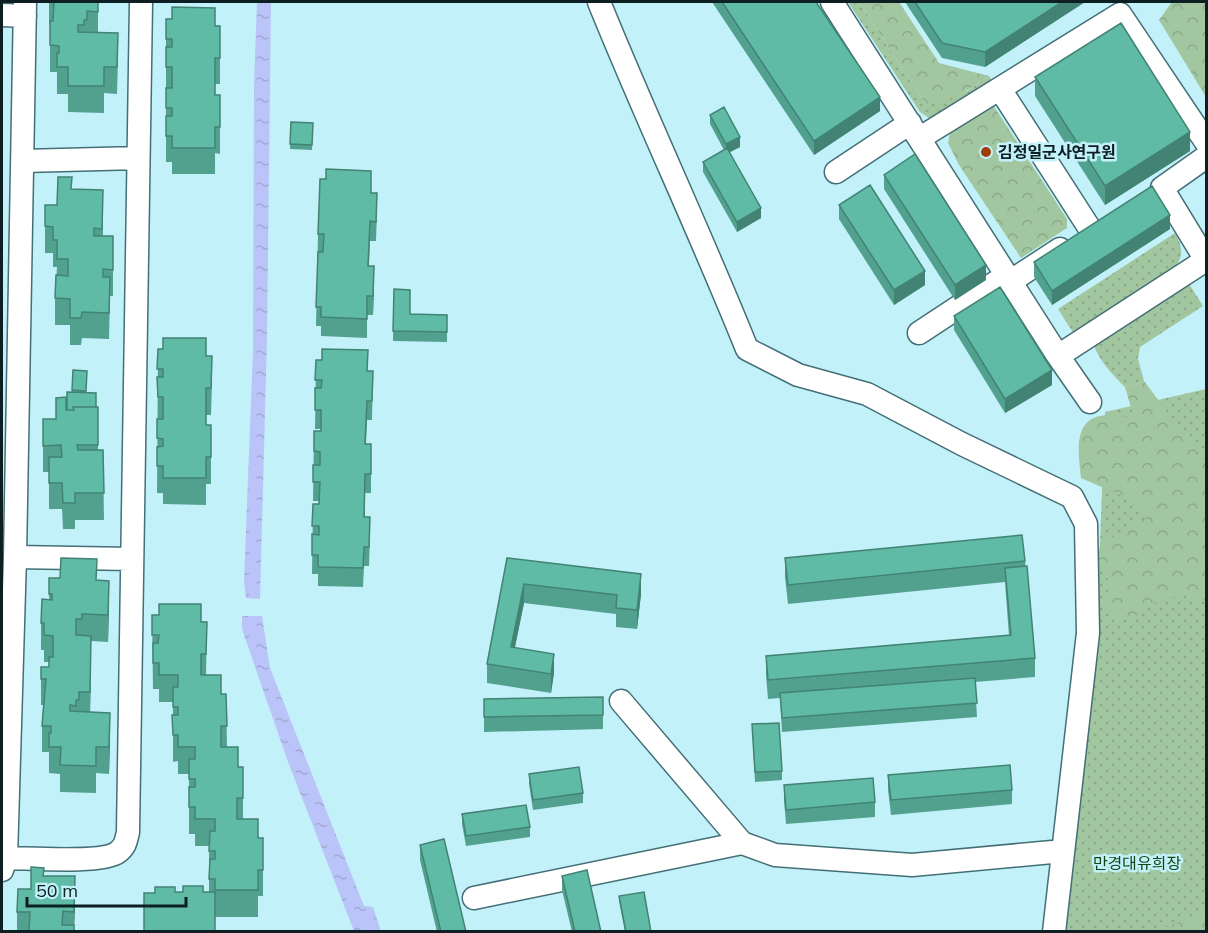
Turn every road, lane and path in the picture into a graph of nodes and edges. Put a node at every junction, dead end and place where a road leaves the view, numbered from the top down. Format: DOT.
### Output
graph roads {
  1 [pos="141,2"];
  2 [pos="599,2"];
  3 [pos="832,2"];
  4 [pos="25,9"];
  5 [pos="2,15"];
  6 [pos="1000,89"];
  7 [pos="915,131"];
  8 [pos="1206,142"];
  9 [pos="1206,157"];
  10 [pos="138,158"];
  11 [pos="23,161"];
  12 [pos="836,172"];
  13 [pos="1009,278"];
  14 [pos="919,333"];
  15 [pos="1058,356"];
  16 [pos="1090,402"];
  17 [pos="15,557"];
  18 [pos="132,558"];
  19 [pos="7,623"];
  20 [pos="621,702"];
  21 [pos="742,843"];
  22 [pos="1063,851"];
  23 [pos="4,864"];
  24 [pos="474,898"];
  25 [pos="1054,932"];
  1 -- 10 [label="street"];
  2 -- 22 [label="street"];
  3 -- 7 [label="street"];
  4 -- 5 [label="street"];
  4 -- 11 [label="street"];
  6 -- 7 [label="street"];
  6 -- 8 [label="street"];
  6 -- 13 [label="street"];
  7 -- 12 [label="street"];
  7 -- 13 [label="street"];
  9 -- 15 [label="street"];
  10 -- 11 [label="street"];
  10 -- 18 [label="street"];
  11 -- 17 [label="street"];
  13 -- 14 [label="street"];
  13 -- 15 [label="street"];
  15 -- 16 [label="street"];
  17 -- 18 [label="street"];
  17 -- 19 [label="street"];
  18 -- 23 [label="street"];
  19 -- 23 [label="street"];
  20 -- 21 [label="street"];
  21 -- 22 [label="street"];
  21 -- 24 [label="street"];
  22 -- 25 [label="street"];
}
